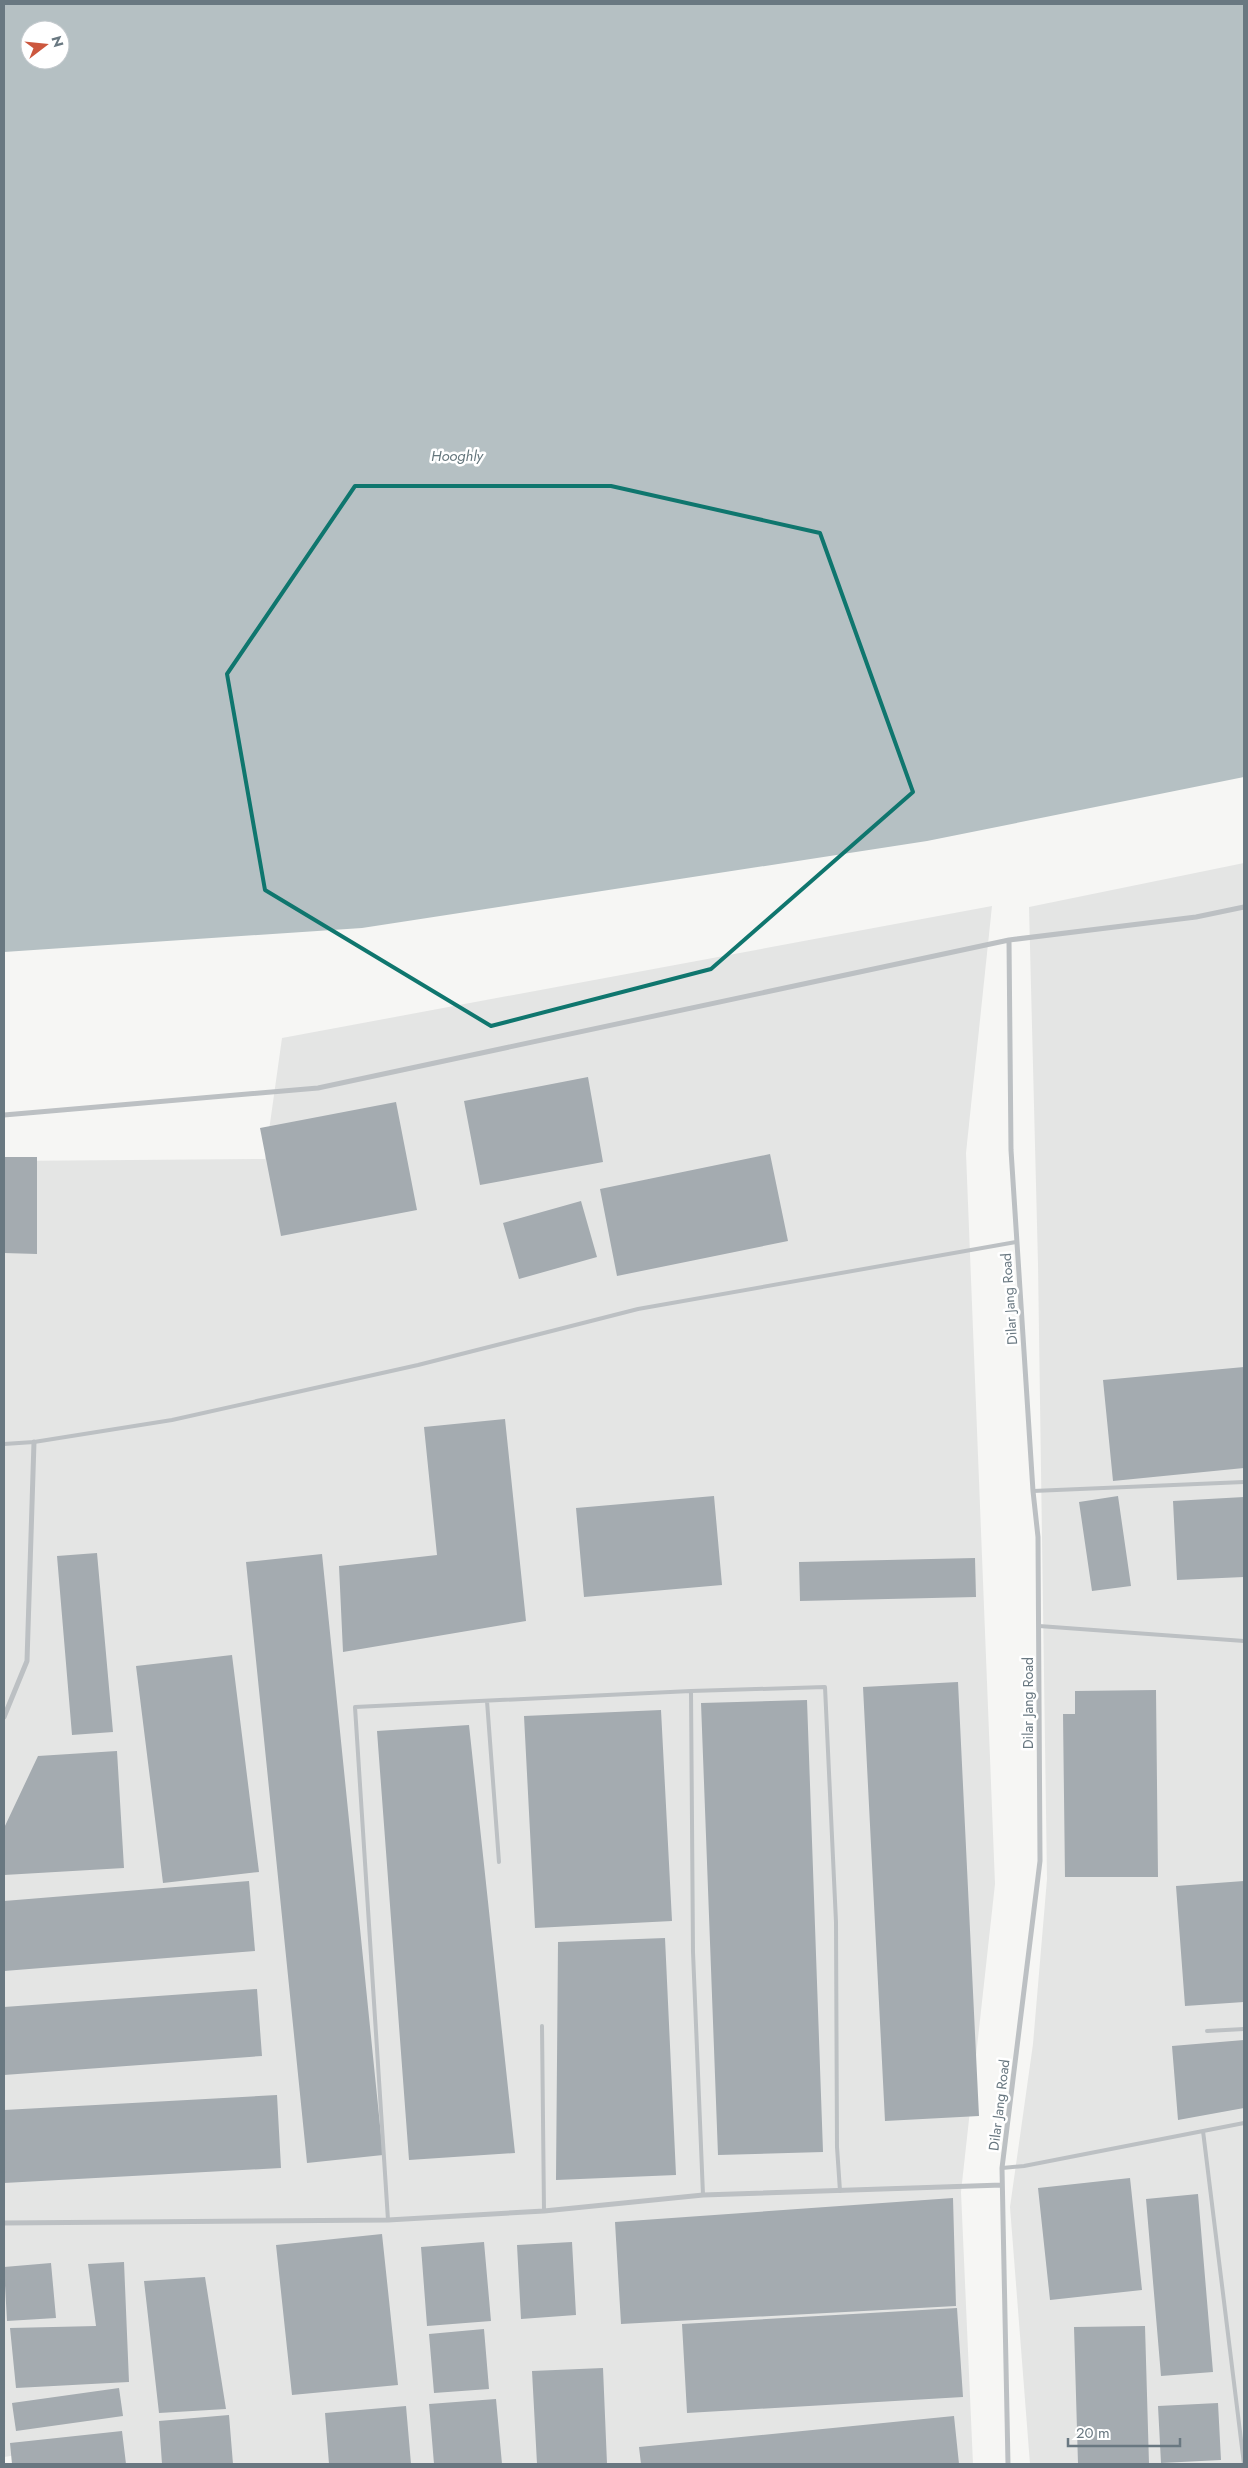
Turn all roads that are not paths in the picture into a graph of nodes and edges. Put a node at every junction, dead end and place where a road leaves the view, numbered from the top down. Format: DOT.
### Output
graph roads {
  1 [pos="1244,907"];
  2 [pos="1008,940"];
  3 [pos="4,1115"];
  4 [pos="1016,1242"];
  5 [pos="34,1442"];
  6 [pos="4,1444"];
  7 [pos="1244,1482"];
  8 [pos="1033,1491"];
  9 [pos="1038,1626"];
  10 [pos="1244,1640"];
  11 [pos="691,1691"];
  12 [pos="487,1701"];
  13 [pos="4,1718"];
  14 [pos="499,1862"];
  15 [pos="542,2026"];
  16 [pos="1244,2029"];
  17 [pos="1208,2031"];
  18 [pos="1244,2123"];
  19 [pos="1203,2131"];
  20 [pos="1002,2168"];
  21 [pos="1002,2185"];
  22 [pos="840,2191"];
  23 [pos="703,2195"];
  24 [pos="544,2211"];
  25 [pos="388,2220"];
  26 [pos="4,2223"];
  27 [pos="1008,2464"];
  28 [pos="1244,2464"];
  1 -- 2 [label="street"];
  2 -- 3 [label="street"];
  2 -- 4 [label="street, Dilar Jang Road"];
  4 -- 5 [label="lane"];
  4 -- 8 [label="street, Dilar Jang Road"];
  5 -- 6 [label="lane"];
  5 -- 13 [label="street"];
  7 -- 8 [label="lane"];
  8 -- 9 [label="street, Dilar Jang Road"];
  9 -- 10 [label="lane"];
  9 -- 20 [label="street, Dilar Jang Road"];
  11 -- 12 [label="lane"];
  11 -- 22 [label="lane"];
  11 -- 23 [label="lane"];
  12 -- 14 [label="lane"];
  12 -- 25 [label="lane"];
  15 -- 24 [label="lane"];
  16 -- 17 [label="lane"];
  18 -- 19 [label="lane"];
  19 -- 20 [label="lane"];
  19 -- 28 [label="lane"];
  20 -- 21 [label="street, Dilar Jang Road"];
  21 -- 22 [label="street"];
  21 -- 27 [label="street, Dilar Jang Road"];
  22 -- 23 [label="street"];
  23 -- 24 [label="street"];
  24 -- 25 [label="street"];
  25 -- 26 [label="street"];
}
